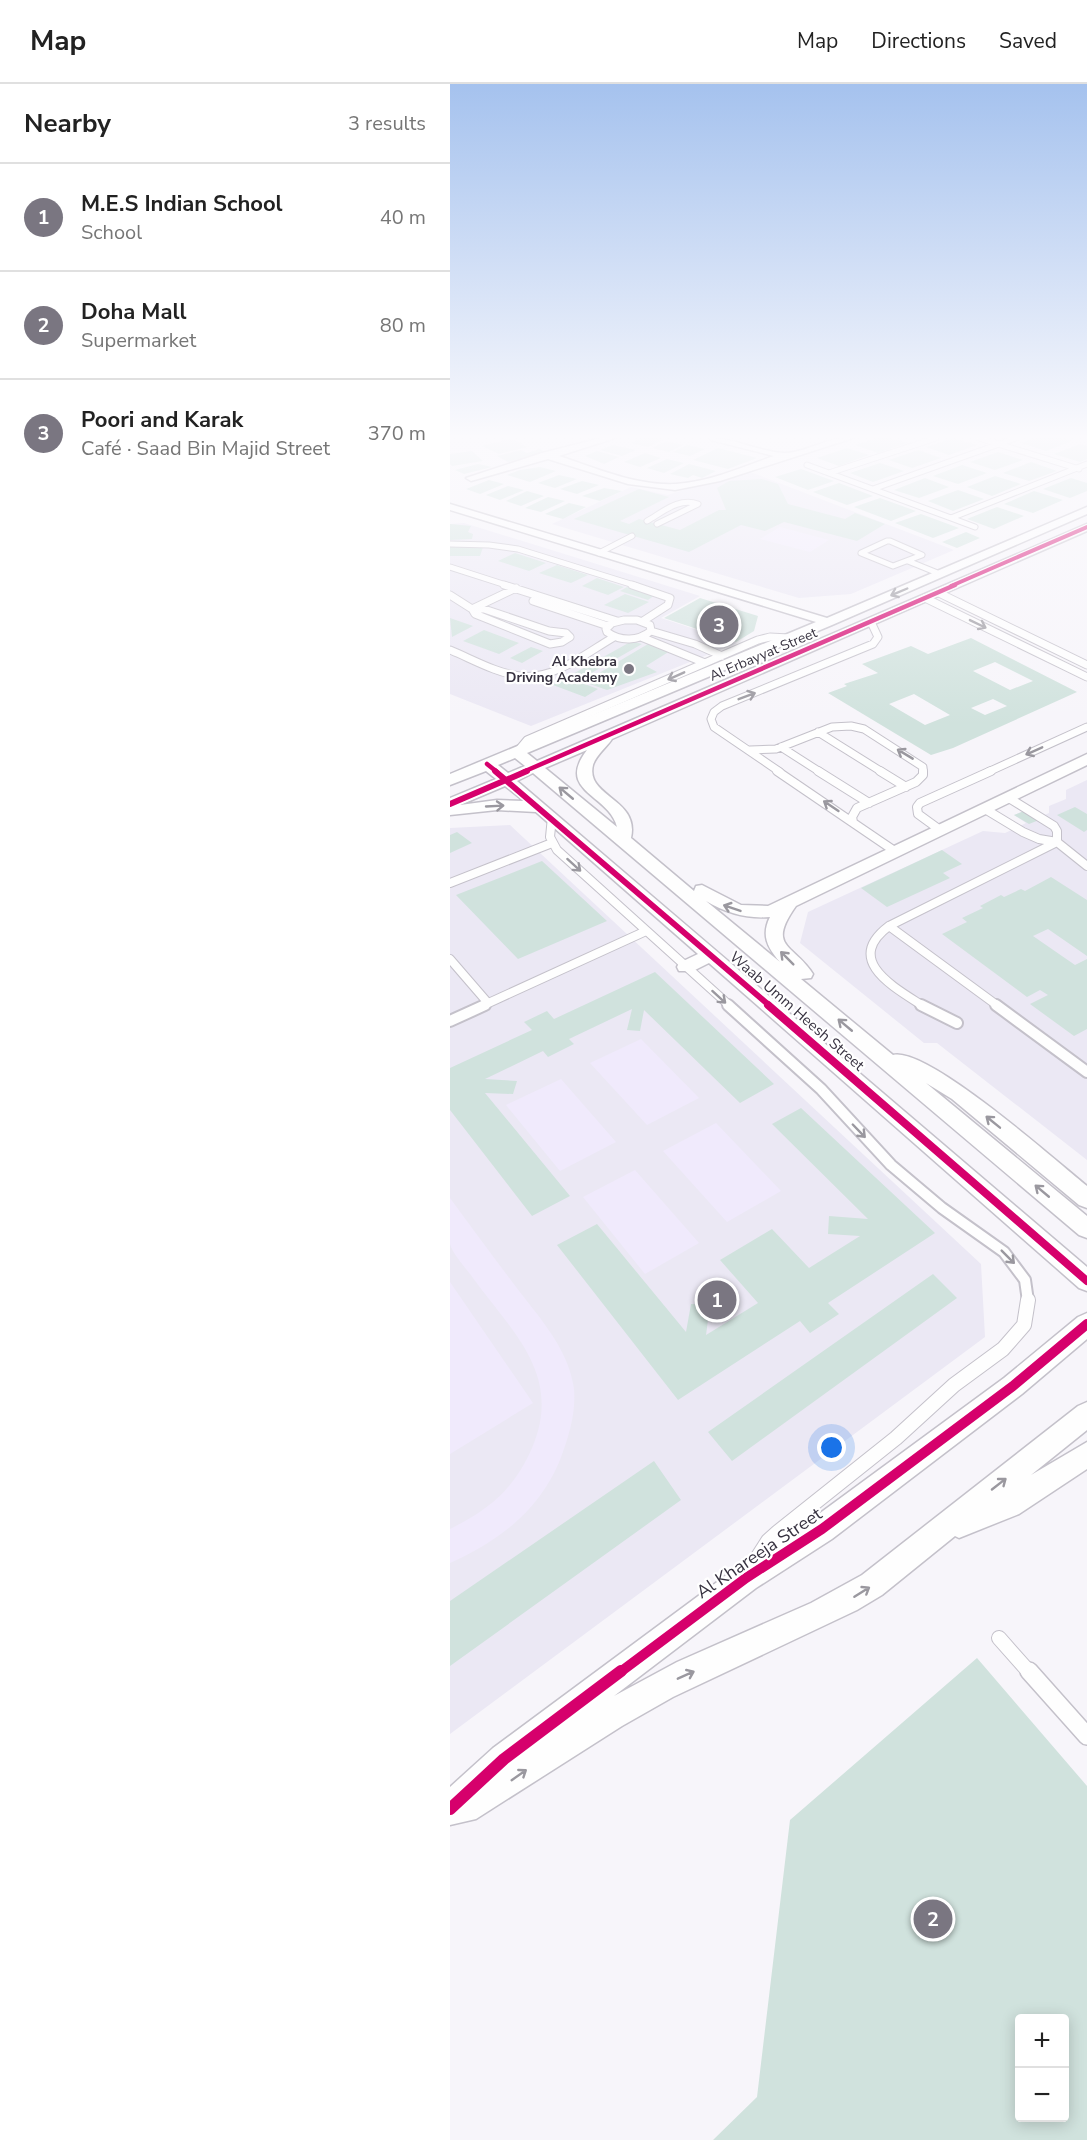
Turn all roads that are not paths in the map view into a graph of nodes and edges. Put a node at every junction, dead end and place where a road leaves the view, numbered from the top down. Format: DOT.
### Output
graph roads {
  1 [pos="536,534"];
  2 [pos="623,534"];
  3 [pos="1031,534"];
  4 [pos="1071,534"];
  5 [pos="632,536"];
  6 [pos="450,544"];
  7 [pos="595,552"];
  8 [pos="908,561"];
  9 [pos="450,567"];
  10 [pos="940,573"];
  11 [pos="450,574"];
  12 [pos="516,588"];
  13 [pos="507,593"];
  14 [pos="939,593"];
  15 [pos="450,596"];
  16 [pos="925,598"];
  17 [pos="472,609"];
  18 [pos="617,621"];
  19 [pos="643,621"];
  20 [pos="828,622"];
  21 [pos="871,622"];
  22 [pos="608,626"];
  23 [pos="651,631"];
  24 [pos="614,637"];
  25 [pos="641,637"];
  26 [pos="789,638"];
  27 [pos="450,650"];
  28 [pos="722,656"];
  29 [pos="705,663"];
  30 [pos="1087,665"];
  31 [pos="1087,677"];
  32 [pos="1087,727"];
  33 [pos="818,732"];
  34 [pos="609,735"];
  35 [pos="782,747"];
  36 [pos="748,750"];
  37 [pos="517,752"];
  38 [pos="1087,759"];
  39 [pos="487,764"];
  40 [pos="535,767"];
  41 [pos="507,778"];
  42 [pos="450,780"];
  43 [pos="906,787"];
  44 [pos="1009,798"];
  45 [pos="869,802"];
  46 [pos="450,804"];
  47 [pos="985,809"];
  48 [pos="450,812"];
  49 [pos="546,812"];
  50 [pos="853,822"];
  51 [pos="940,831"];
  52 [pos="622,840"];
  53 [pos="1056,842"];
  54 [pos="552,843"];
  55 [pos="896,852"];
  56 [pos="1087,866"];
  57 [pos="663,874"];
  58 [pos="450,883"];
  59 [pos="788,904"];
  60 [pos="889,926"];
  61 [pos="646,931"];
  62 [pos="711,955"];
  63 [pos="450,959"];
  64 [pos="686,967"];
  65 [pos="488,1003"];
  66 [pos="820,1005"];
  67 [pos="450,1021"];
  68 [pos="957,1023"];
  69 [pos="879,1054"];
  70 [pos="1087,1072"];
  71 [pos="1078,1186"];
  72 [pos="1087,1199"];
  73 [pos="1087,1229"];
  74 [pos="1087,1281"];
  75 [pos="1087,1324"];
  76 [pos="1087,1414"];
  77 [pos="1087,1454"];
  78 [pos="937,1534"];
  79 [pos="746,1578"];
  80 [pos="999,1638"];
  81 [pos="1087,1736"];
  82 [pos="450,1809"];
  83 [pos="450,1815"];
  1 -- 7 [label="street"];
  2 -- 7 [label="lane"];
  3 -- 10 [label="street, Al Erbayyat Street"];
  4 -- 14 [label="street, Al Erbayyat Street"];
  5 -- 7 [label="lane"];
  6 -- 19 [label="lane"];
  7 -- 20 [label="street"];
  8 -- 8 [label="lane"];
  8 -- 10 [label="lane"];
  9 -- 12 [label="lane"];
  10 -- 20 [label="street, Al Erbayyat Street, one-way"];
  11 -- 13 [label="lane"];
  12 -- 13 [label="lane"];
  12 -- 18 [label="lane"];
  13 -- 17 [label="lane"];
  13 -- 22 [label="lane"];
  14 -- 16 [label="street, Al Erbayyat Street"];
  14 -- 30 [label="lane"];
  15 -- 17 [label="lane"];
  16 -- 21 [label="street, Al Erbayyat Street"];
  16 -- 31 [label="lane, one-way"];
  17 -- 17 [label="lane"];
  18 -- 19 [label="lane"];
  18 -- 22 [label="lane"];
  19 -- 23 [label="lane"];
  20 -- 26 [label="street, Al Erbayyat Street"];
  21 -- 34 [label="street, Al Erbayyat Street"];
  36 -- 21 [label="lane, one-way"];
  22 -- 24 [label="lane"];
  23 -- 25 [label="lane"];
  23 -- 28 [label="lane"];
  24 -- 25 [label="lane"];
  24 -- 27 [label="lane"];
  25 -- 29 [label="lane"];
  26 -- 28 [label="lane"];
  26 -- 37 [label="street, Al Erbayyat Street"];
  28 -- 29 [label="lane"];
  29 -- 37 [label="lane, one-way"];
  32 -- 51 [label="lane, one-way"];
  33 -- 35 [label="lane"];
  33 -- 43 [label="lane"];
  43 -- 33 [label="lane, one-way"];
  34 -- 40 [label="street, Al Erbayyat Street"];
  34 -- 52 [label="street"];
  35 -- 36 [label="lane"];
  35 -- 45 [label="lane"];
  50 -- 36 [label="lane, one-way"];
  37 -- 39 [label="street, Al Erbayyat Street"];
  37 -- 40 [label="street, Waab Umm Heesh Street"];
  38 -- 44 [label="street"];
  39 -- 41 [label="street, Waab Umm Heesh Street"];
  39 -- 42 [label="street, Al Erbayyat Street"];
  40 -- 41 [label="street, Al Erbayyat Street"];
  52 -- 40 [label="street, Waab Umm Heesh Street, one-way"];
  41 -- 46 [label="street, Al Erbayyat Street"];
  41 -- 49 [label="street, Waab Umm Heesh Street"];
  43 -- 45 [label="lane"];
  44 -- 47 [label="street"];
  44 -- 53 [label="lane"];
  45 -- 50 [label="lane"];
  47 -- 51 [label="street"];
  47 -- 53 [label="lane"];
  48 -- 49 [label="street, one-way"];
  49 -- 54 [label="lane"];
  49 -- 62 [label="street, Waab Umm Heesh Street"];
  50 -- 55 [label="lane"];
  51 -- 55 [label="street"];
  52 -- 57 [label="street, Waab Umm Heesh Street"];
  53 -- 56 [label="lane"];
  53 -- 60 [label="lane"];
  54 -- 58 [label="lane"];
  54 -- 61 [label="lane, one-way"];
  55 -- 59 [label="street"];
  59 -- 57 [label="street, one-way"];
  57 -- 66 [label="street, Waab Umm Heesh Street"];
  66 -- 59 [label="street, one-way"];
  60 -- 68 [label="lane"];
  60 -- 70 [label="lane"];
  61 -- 64 [label="lane"];
  61 -- 65 [label="lane"];
  62 -- 64 [label="street"];
  62 -- 74 [label="street, Waab Umm Heesh Street"];
  63 -- 65 [label="lane"];
  64 -- 79 [label="lane, one-way"];
  65 -- 67 [label="lane"];
  69 -- 66 [label="street, Waab Umm Heesh Street, one-way"];
  71 -- 69 [label="street, Waab Umm Heesh Street, one-way"];
  73 -- 69 [label="street, Waab Umm Heesh Street, one-way"];
  71 -- 72 [label="street, Waab Umm Heesh Street"];
  75 -- 79 [label="street, Al Khareeja Street"];
  78 -- 76 [label="street, one-way"];
  77 -- 78 [label="street"];
  83 -- 78 [label="street, one-way"];
  79 -- 82 [label="street, Al Khareeja Street"];
  80 -- 81 [label="lane"];
}
